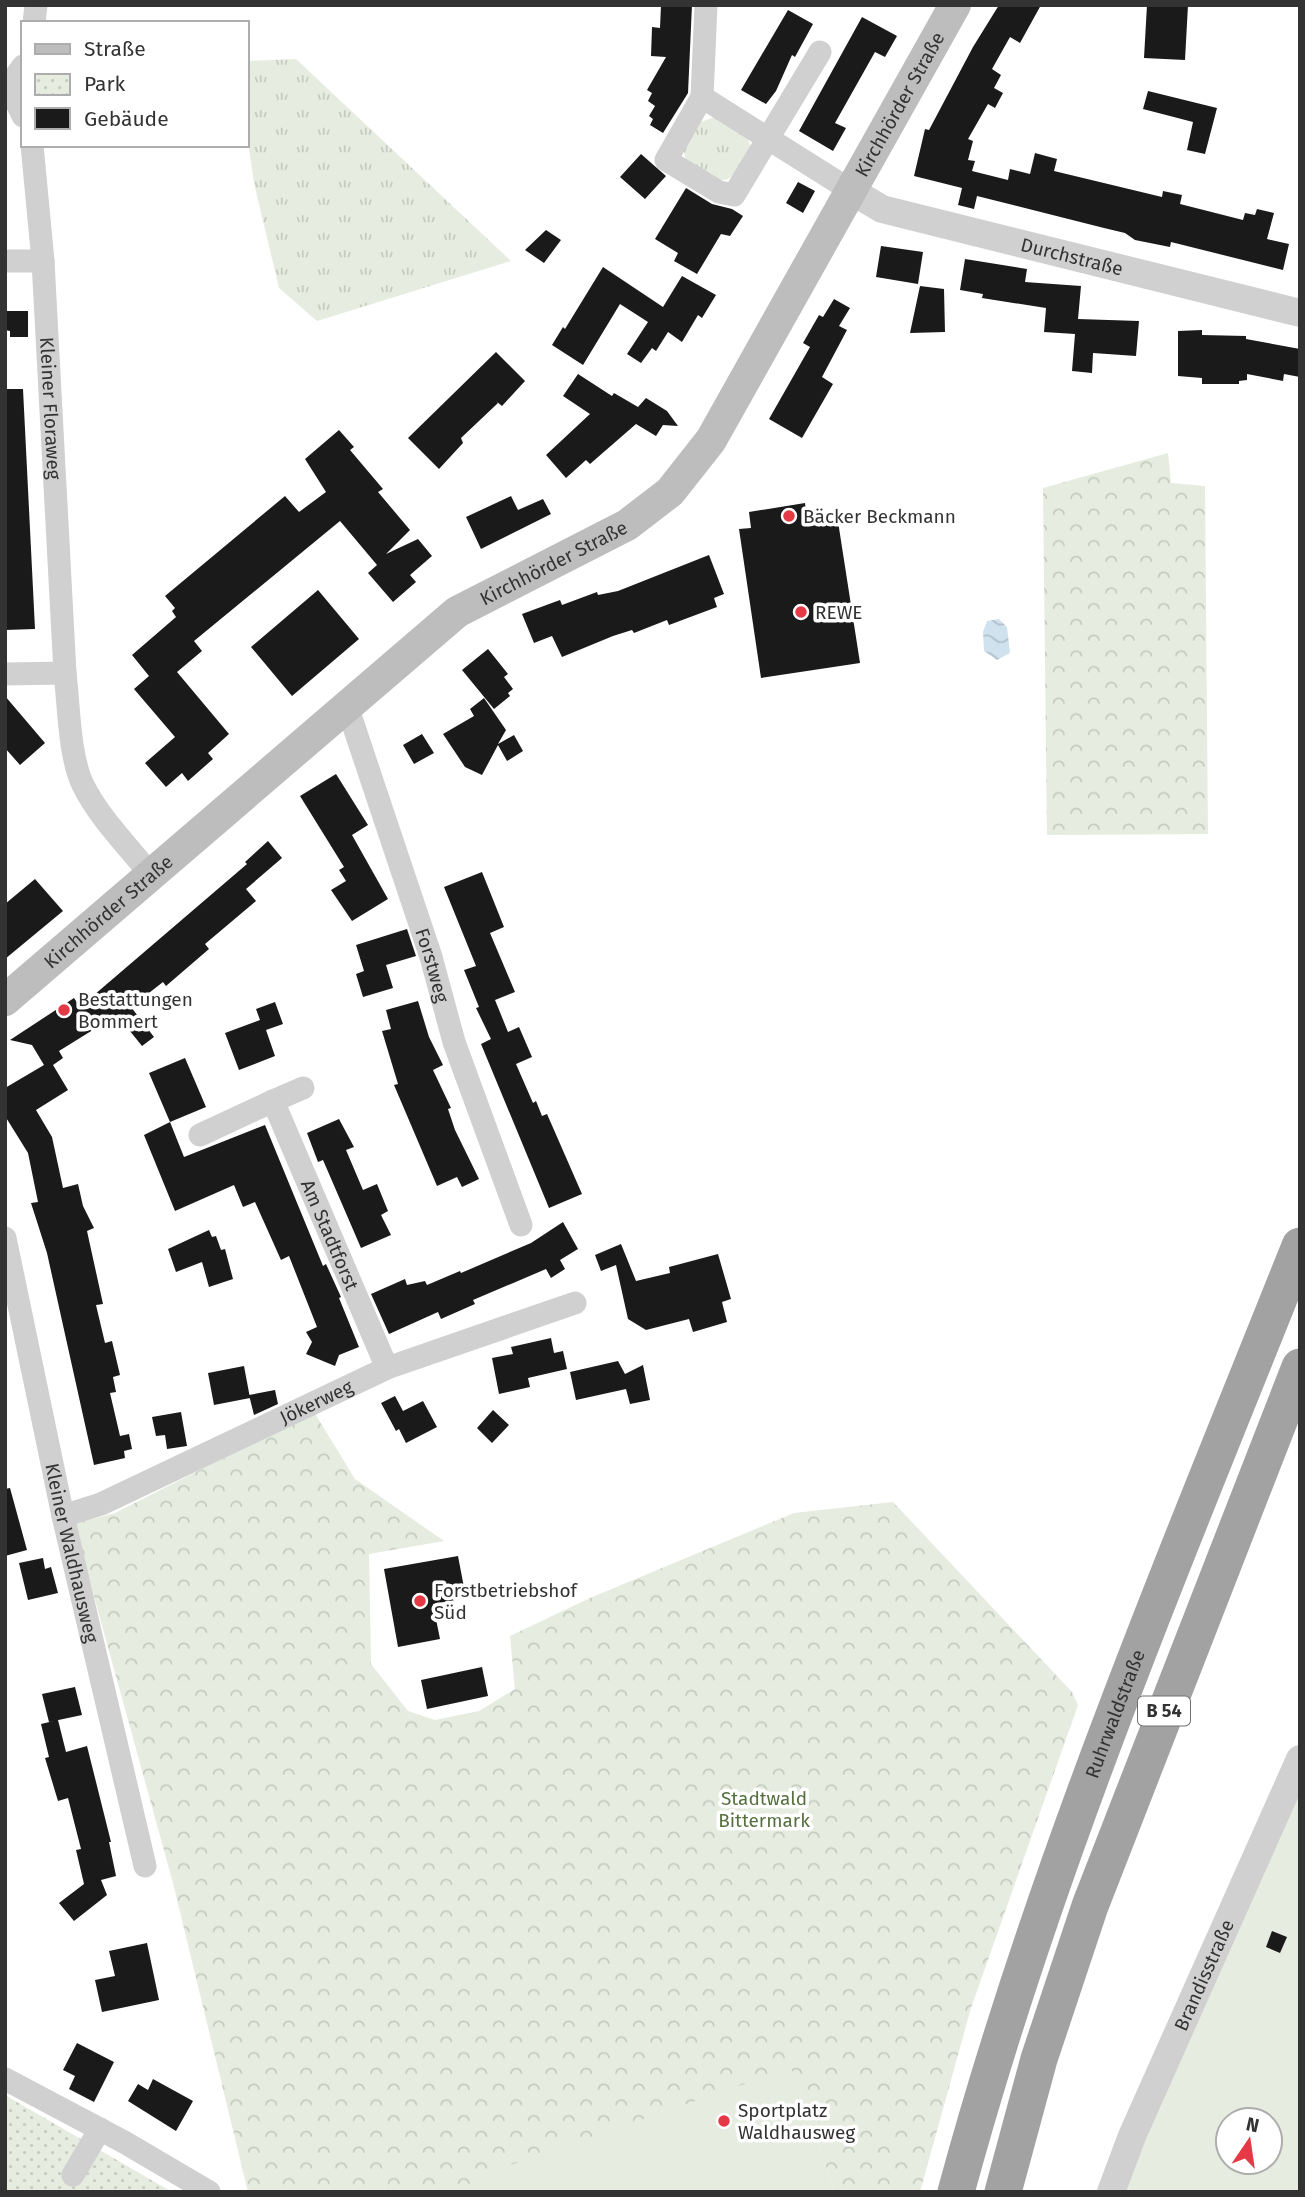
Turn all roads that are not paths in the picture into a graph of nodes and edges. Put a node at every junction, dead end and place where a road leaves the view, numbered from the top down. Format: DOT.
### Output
graph roads {
  1 [pos="706,5"];
  2 [pos="956,5"];
  3 [pos="820,52"];
  4 [pos="12,76"];
  5 [pos="702,97"];
  6 [pos="21,109"];
  7 [pos="768,137"];
  8 [pos="32,147"];
  9 [pos="849,190"];
  10 [pos="5,261"];
  11 [pos="43,261"];
  12 [pos="1300,313"];
  13 [pos="5,674"];
  14 [pos="65,674"];
  15 [pos="347,706"];
  16 [pos="151,875"];
  17 [pos="5,1000"];
  18 [pos="303,1088"];
  19 [pos="273,1101"];
  20 [pos="200,1135"];
  21 [pos="520,1225"];
  22 [pos="5,1238"];
  23 [pos="1300,1246"];
  24 [pos="575,1303"];
  25 [pos="1300,1367"];
  26 [pos="387,1368"];
  27 [pos="63,1516"];
  28 [pos="1300,1759"];
  29 [pos="145,1866"];
  30 [pos="5,2079"];
  31 [pos="100,2129"];
  32 [pos="73,2175"];
  33 [pos="209,2192"];
  34 [pos="957,2192"];
  35 [pos="1003,2192"];
  36 [pos="1111,2192"];
  1 -- 5 [label="street"];
  2 -- 9 [label="main road, Kirchhörder Straße"];
  3 -- 7 [label="street"];
  4 -- 6 [label="street"];
  5 -- 7 [label="street"];
  5 -- 7 [label="street"];
  7 -- 9 [label="street"];
  8 -- 11 [label="street, Kleiner Floraweg"];
  9 -- 12 [label="street, Durchstraße"];
  9 -- 15 [label="main road, Kirchhörder Straße"];
  10 -- 11 [label="street"];
  11 -- 14 [label="street, Kleiner Floraweg"];
  13 -- 14 [label="street"];
  14 -- 16 [label="street, Kleiner Floraweg"];
  15 -- 16 [label="main road, Kirchhörder Straße"];
  15 -- 21 [label="street, Forstweg"];
  16 -- 17 [label="main road, Kirchhörder Straße"];
  18 -- 19 [label="street"];
  19 -- 20 [label="street"];
  19 -- 26 [label="street, Am Stadtforst"];
  22 -- 27 [label="street, Kleiner Waldhausweg"];
  23 -- 34 [label="highway, Ruhrwaldstraße / B 54"];
  24 -- 26 [label="street, Jökerweg"];
  25 -- 35 [label="highway, B 54"];
  26 -- 27 [label="street, Jökerweg"];
  27 -- 29 [label="street, Kleiner Waldhausweg"];
  28 -- 36 [label="street, Brandisstraße"];
  30 -- 31 [label="street"];
  31 -- 32 [label="street"];
  31 -- 33 [label="street"];
}
